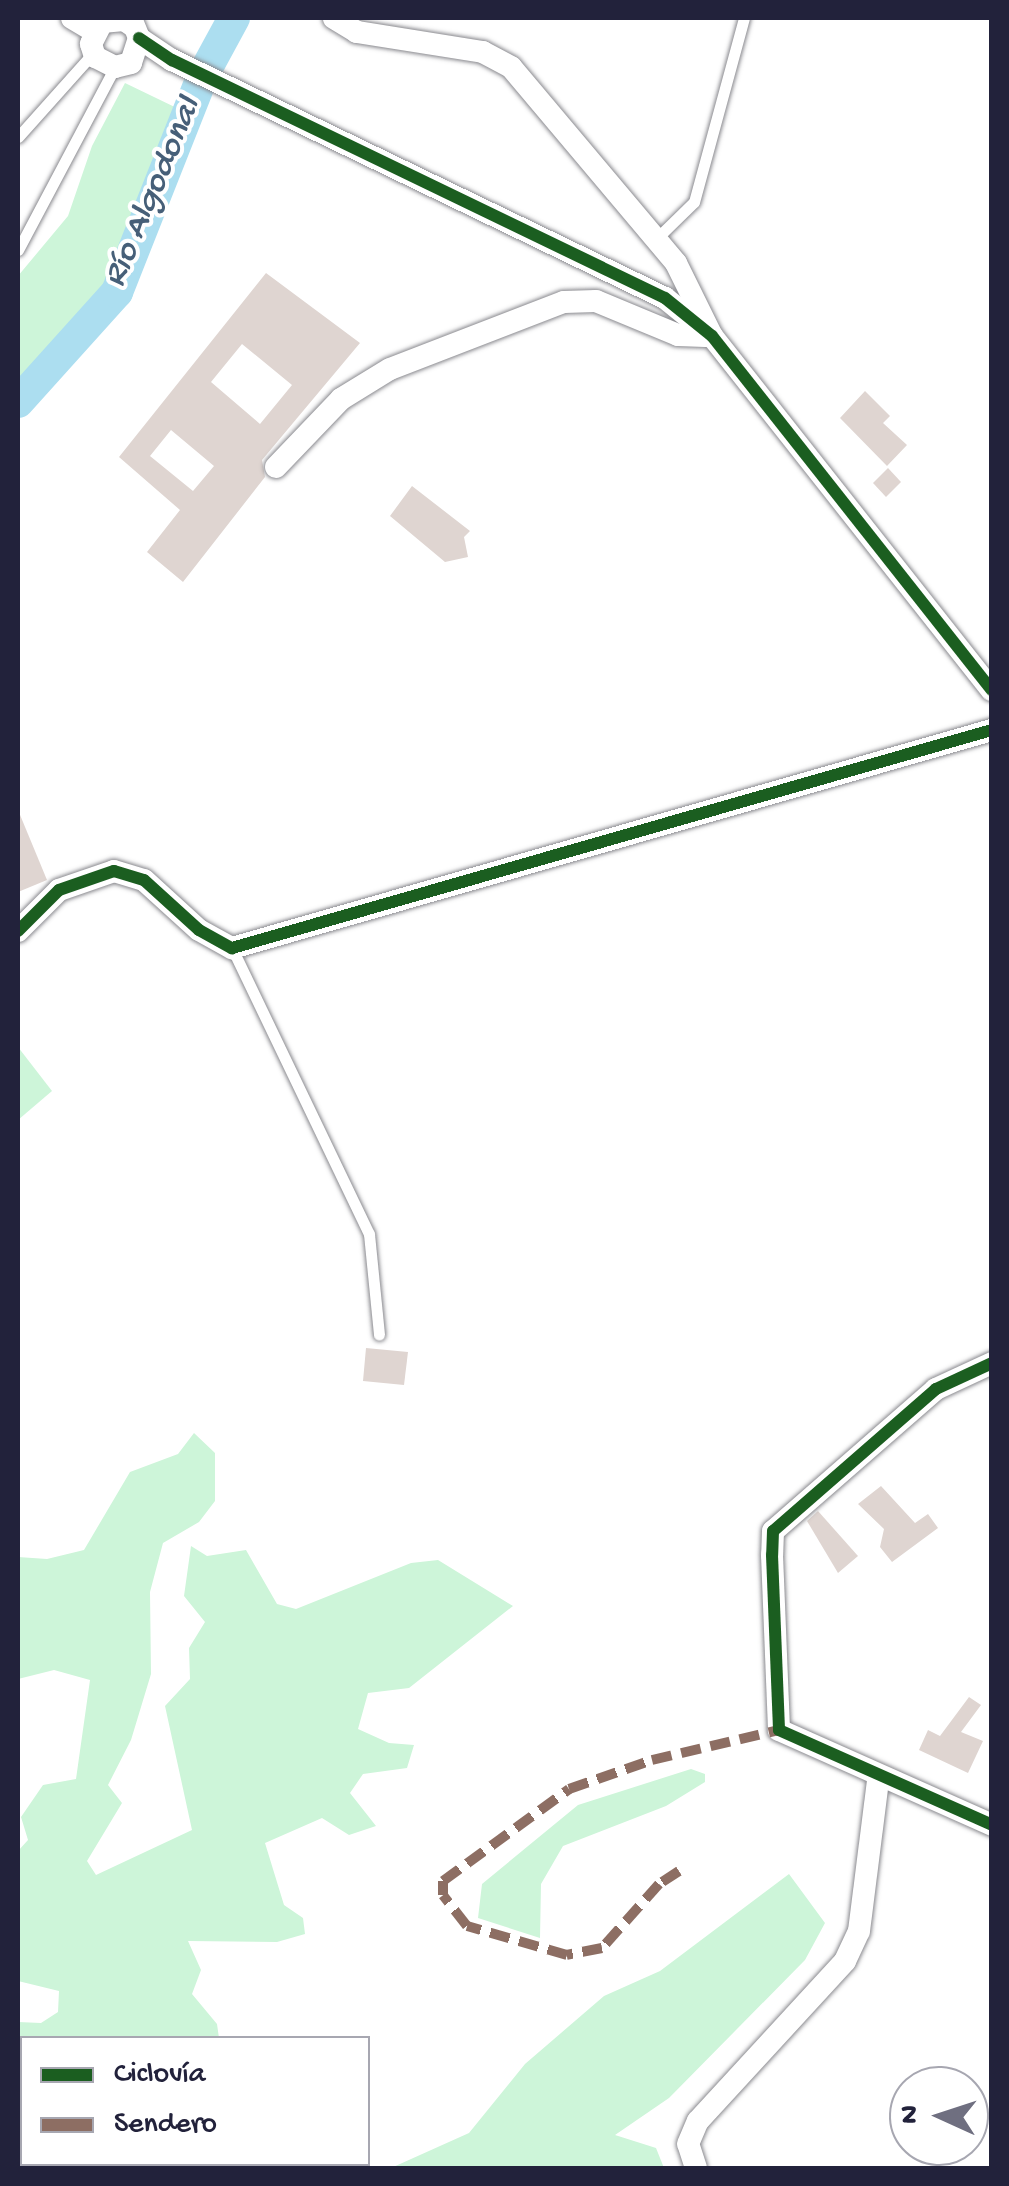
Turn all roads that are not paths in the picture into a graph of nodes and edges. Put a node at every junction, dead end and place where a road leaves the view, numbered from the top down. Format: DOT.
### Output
graph roads {
  1 [pos="72,18"];
  2 [pos="334,18"];
  3 [pos="744,18"];
  4 [pos="135,27"];
  5 [pos="94,42"];
  6 [pos="115,68"];
  7 [pos="18,137"];
  8 [pos="655,240"];
  9 [pos="18,250"];
  10 [pos="712,336"];
  11 [pos="276,467"];
  12 [pos="992,690"];
  13 [pos="992,730"];
  14 [pos="18,931"];
  15 [pos="232,948"];
  16 [pos="379,1335"];
  17 [pos="992,1363"];
  18 [pos="878,1780"];
  19 [pos="992,1825"];
  20 [pos="696,2168"];
  1 -- 5 [label="street"];
  2 -- 8 [label="street"];
  3 -- 8 [label="lane"];
  4 -- 5 [label="street"];
  4 -- 6 [label="street"];
  4 -- 10 [label="street"];
  5 -- 6 [label="street"];
  5 -- 7 [label="lane"];
  6 -- 9 [label="lane"];
  8 -- 10 [label="street"];
  10 -- 11 [label="street"];
  10 -- 12 [label="street"];
  13 -- 15 [label="street"];
  14 -- 15 [label="street"];
  15 -- 16 [label="lane"];
  17 -- 18 [label="street"];
  18 -- 19 [label="street"];
  18 -- 20 [label="street"];
}
